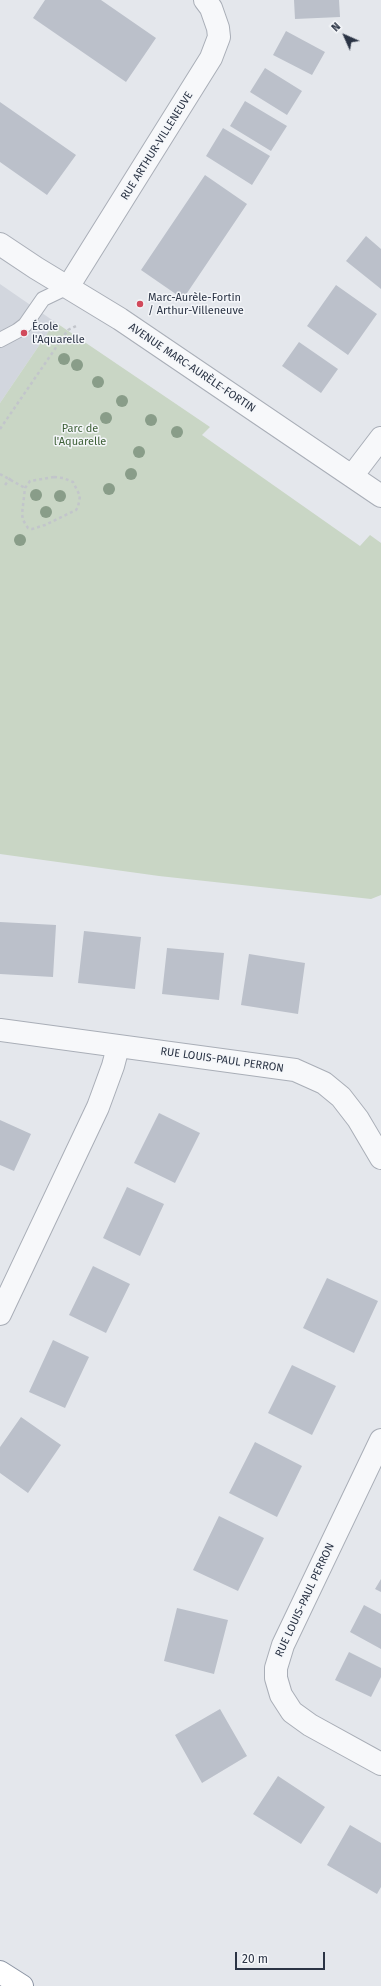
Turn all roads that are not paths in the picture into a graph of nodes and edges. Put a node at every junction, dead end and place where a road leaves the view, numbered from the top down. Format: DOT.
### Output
graph roads {
  1 [pos="205,0"];
  2 [pos="0,244"];
  3 [pos="68,287"];
  4 [pos="0,340"];
  5 [pos="381,438"];
  6 [pos="352,476"];
  7 [pos="381,496"];
  8 [pos="0,1030"];
  9 [pos="118,1047"];
  10 [pos="381,1158"];
  11 [pos="0,1314"];
  12 [pos="381,1440"];
  13 [pos="381,1764"];
  14 [pos="0,1972"];
  15 [pos="22,1986"];
  1 -- 3 [label="street, RUE ARTHUR-VILLENEUVE"];
  2 -- 3 [label="street, AVENUE MARC-AURÈLE-FORTIN"];
  3 -- 4 [label="lane"];
  3 -- 6 [label="street, AVENUE MARC-AURÈLE-FORTIN"];
  5 -- 6 [label="street"];
  6 -- 7 [label="street, AVENUE MARC-AURÈLE-FORTIN"];
  8 -- 9 [label="street, RUE LOUIS-PAUL PERRON"];
  9 -- 10 [label="street, RUE LOUIS-PAUL PERRON"];
  9 -- 11 [label="street"];
  12 -- 13 [label="street, RUE LOUIS-PAUL PERRON"];
  14 -- 15 [label="highway"];
}
